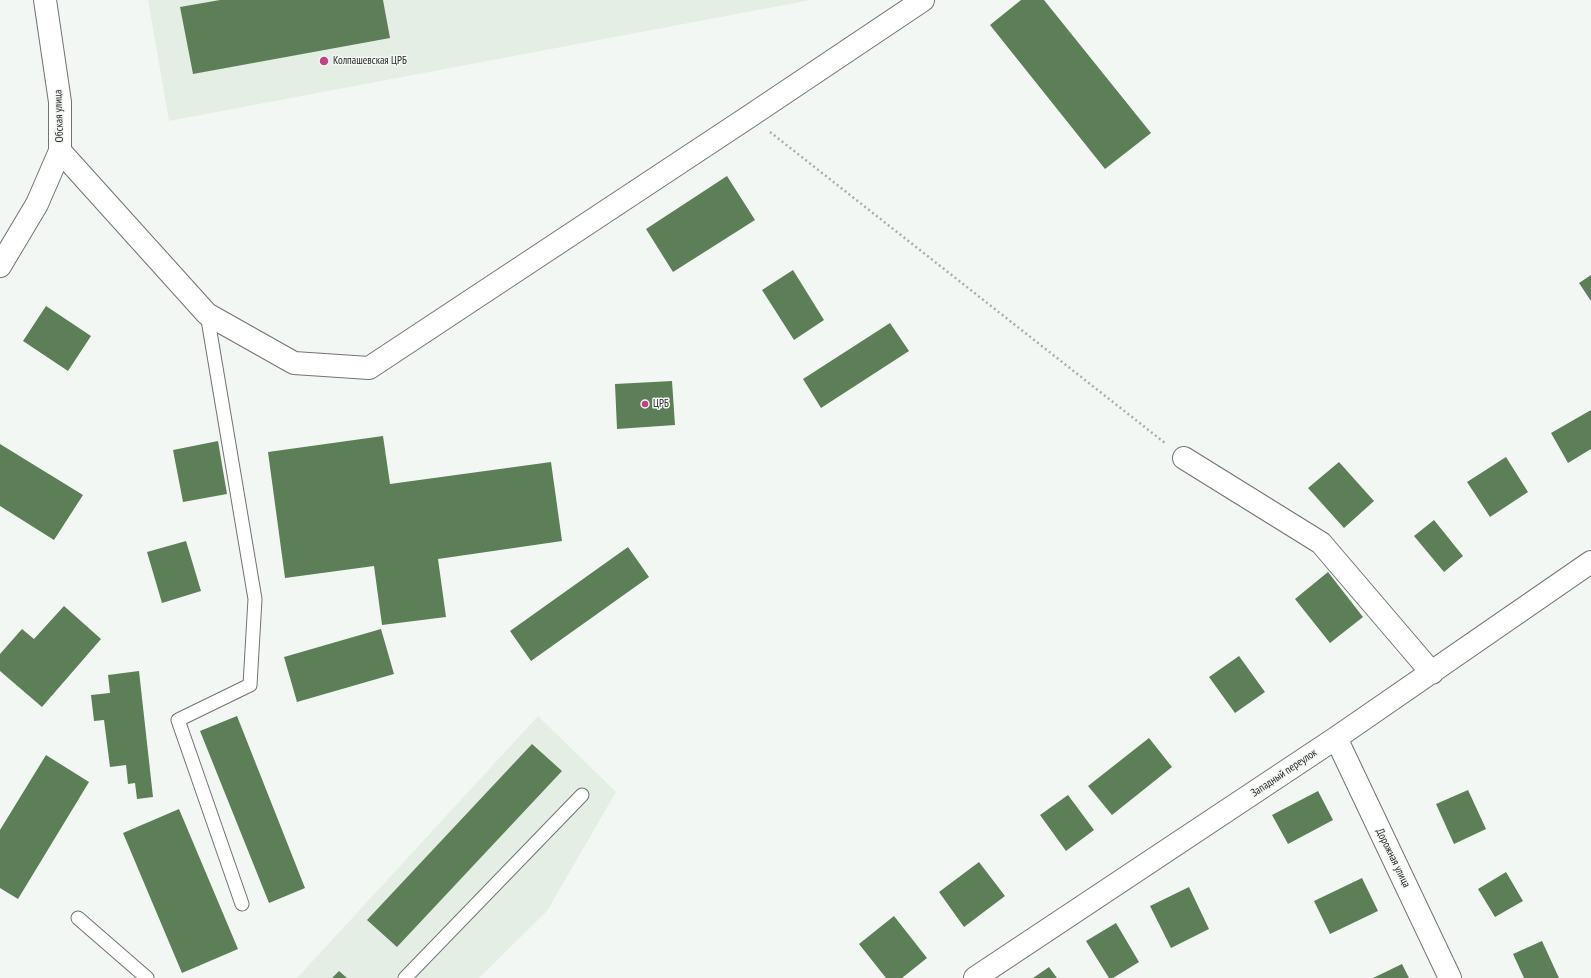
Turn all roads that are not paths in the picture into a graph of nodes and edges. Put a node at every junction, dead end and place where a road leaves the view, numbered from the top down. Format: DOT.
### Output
graph roads {
  1 [pos="45,0"];
  2 [pos="923,0"];
  3 [pos="60,151"];
  4 [pos="0,266"];
  5 [pos="208,314"];
  6 [pos="1184,458"];
  7 [pos="1591,562"];
  8 [pos="1432,673"];
  9 [pos="1336,738"];
  10 [pos="582,795"];
  11 [pos="242,904"];
  12 [pos="78,918"];
  13 [pos="147,978"];
  14 [pos="405,978"];
  15 [pos="975,978"];
  16 [pos="1450,978"];
  1 -- 3 [label="street, Обская улица"];
  2 -- 5 [label="street"];
  3 -- 4 [label="street, Обская улица"];
  3 -- 5 [label="street"];
  5 -- 11 [label="lane"];
  6 -- 8 [label="street"];
  7 -- 8 [label="street, Западный переулок"];
  8 -- 9 [label="street, Западный переулок"];
  9 -- 15 [label="street, Западный переулок"];
  9 -- 16 [label="street, Дорожная улица"];
  10 -- 14 [label="lane"];
  12 -- 13 [label="lane"];
}
